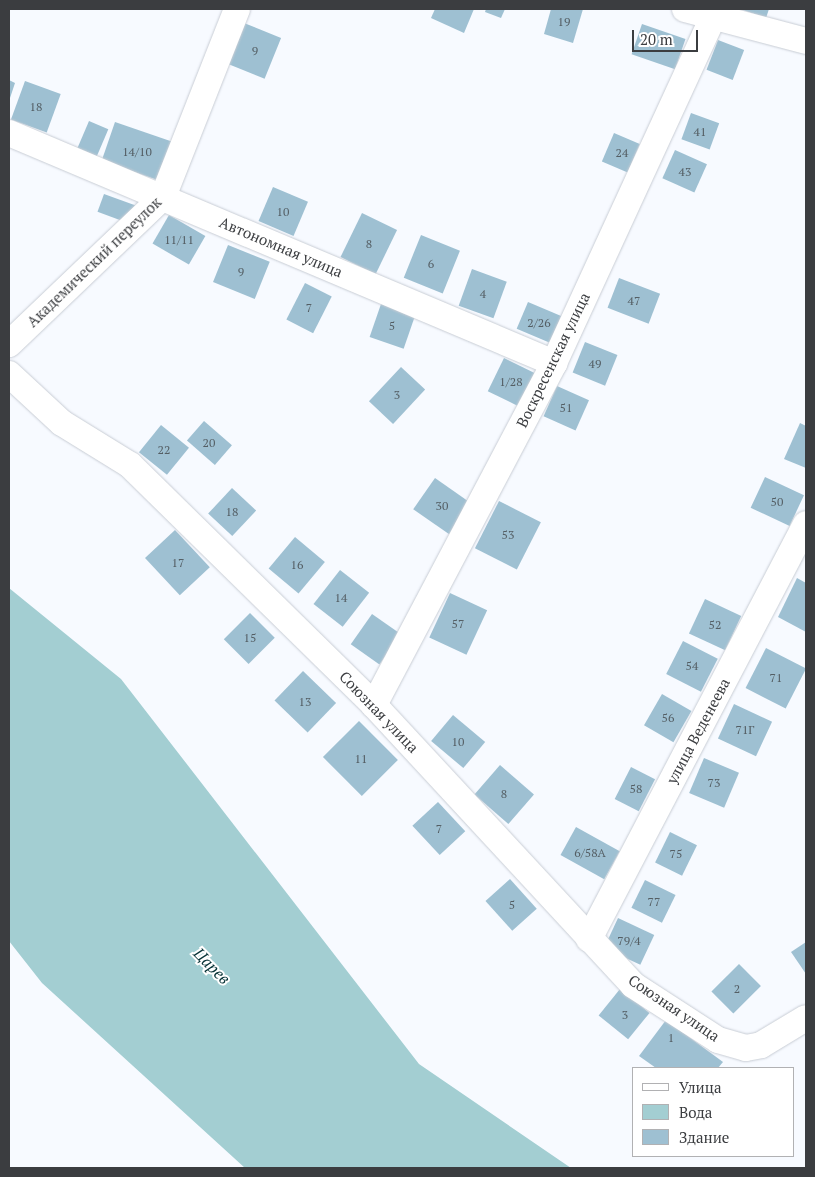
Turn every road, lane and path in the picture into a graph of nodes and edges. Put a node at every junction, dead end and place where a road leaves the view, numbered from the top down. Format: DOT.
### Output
graph roads {
  1 [pos="237,9"];
  2 [pos="684,9"];
  3 [pos="714,13"];
  4 [pos="806,41"];
  5 [pos="9,133"];
  6 [pos="163,197"];
  7 [pos="9,344"];
  8 [pos="554,363"];
  9 [pos="9,374"];
  10 [pos="806,524"];
  11 [pos="374,704"];
  12 [pos="589,939"];
  13 [pos="806,1018"];
  1 -- 6 [label="street, Академический переулок"];
  2 -- 3 [label="street"];
  3 -- 4 [label="street"];
  3 -- 8 [label="street, Воскресенская улица"];
  5 -- 6 [label="street, Автономная улица"];
  6 -- 7 [label="street, Академический переулок"];
  6 -- 8 [label="street, Автономная улица"];
  8 -- 11 [label="street, Воскресенская улица"];
  9 -- 11 [label="street, Союзная улица"];
  10 -- 12 [label="street, улица Веденеева"];
  11 -- 12 [label="street, Союзная улица"];
  12 -- 13 [label="street, Союзная улица"];
}
